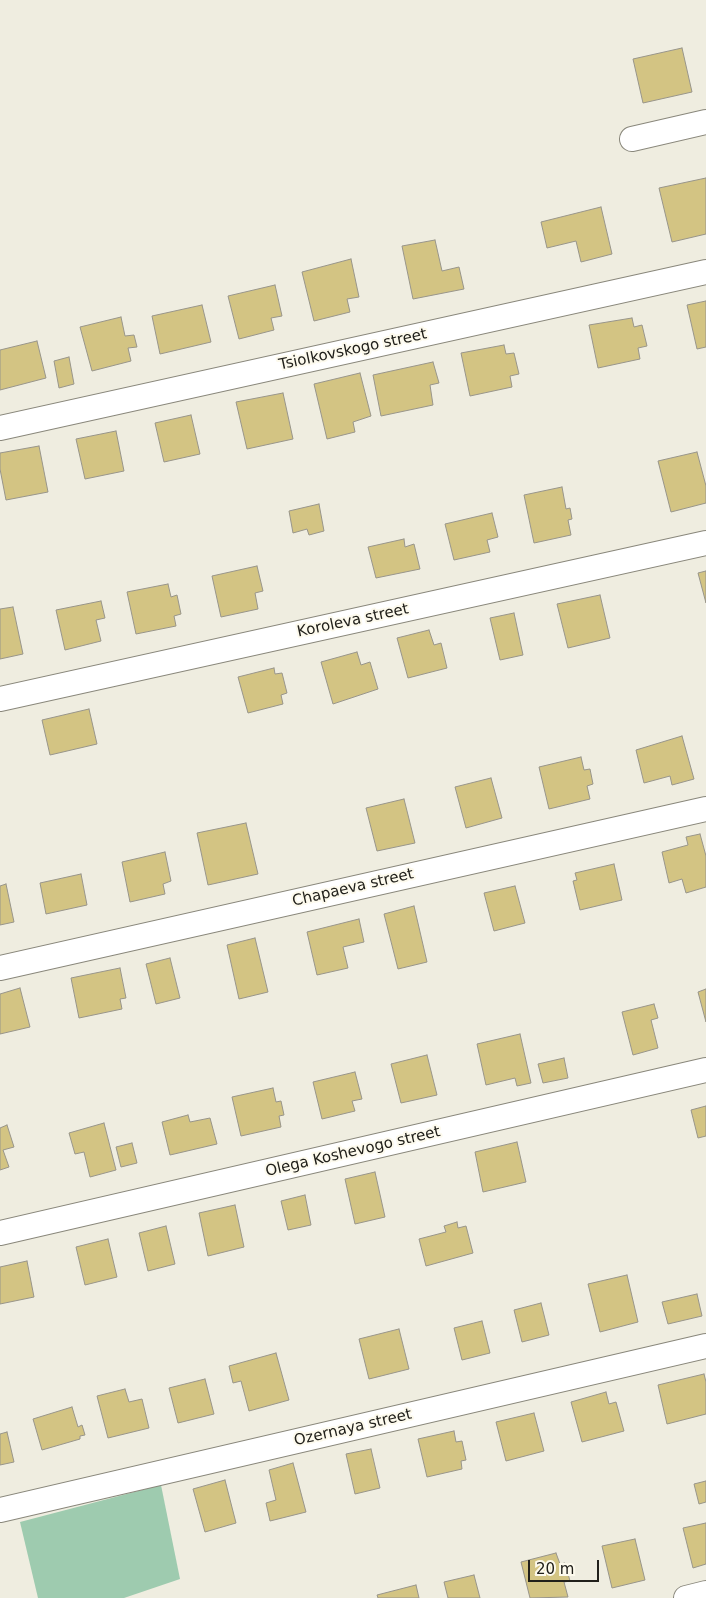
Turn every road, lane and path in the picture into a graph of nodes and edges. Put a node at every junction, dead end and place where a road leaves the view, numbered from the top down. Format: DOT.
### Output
graph roads {
  1 [pos="706,122"];
  2 [pos="632,139"];
  3 [pos="706,272"];
  4 [pos="0,428"];
  5 [pos="706,543"];
  6 [pos="0,699"];
  7 [pos="706,809"];
  8 [pos="0,968"];
  9 [pos="706,1070"];
  10 [pos="0,1233"];
  11 [pos="706,1346"];
  12 [pos="0,1510"];
  13 [pos="706,1593"];
  14 [pos="686,1598"];
  1 -- 2 [label="street"];
  3 -- 4 [label="street, Tsiolkovskogo street"];
  5 -- 6 [label="street, Koroleva street"];
  7 -- 8 [label="street, Chapaeva street"];
  9 -- 10 [label="street, Olega Koshevogo street"];
  11 -- 12 [label="street, Ozernaya street"];
  13 -- 14 [label="street"];
}
